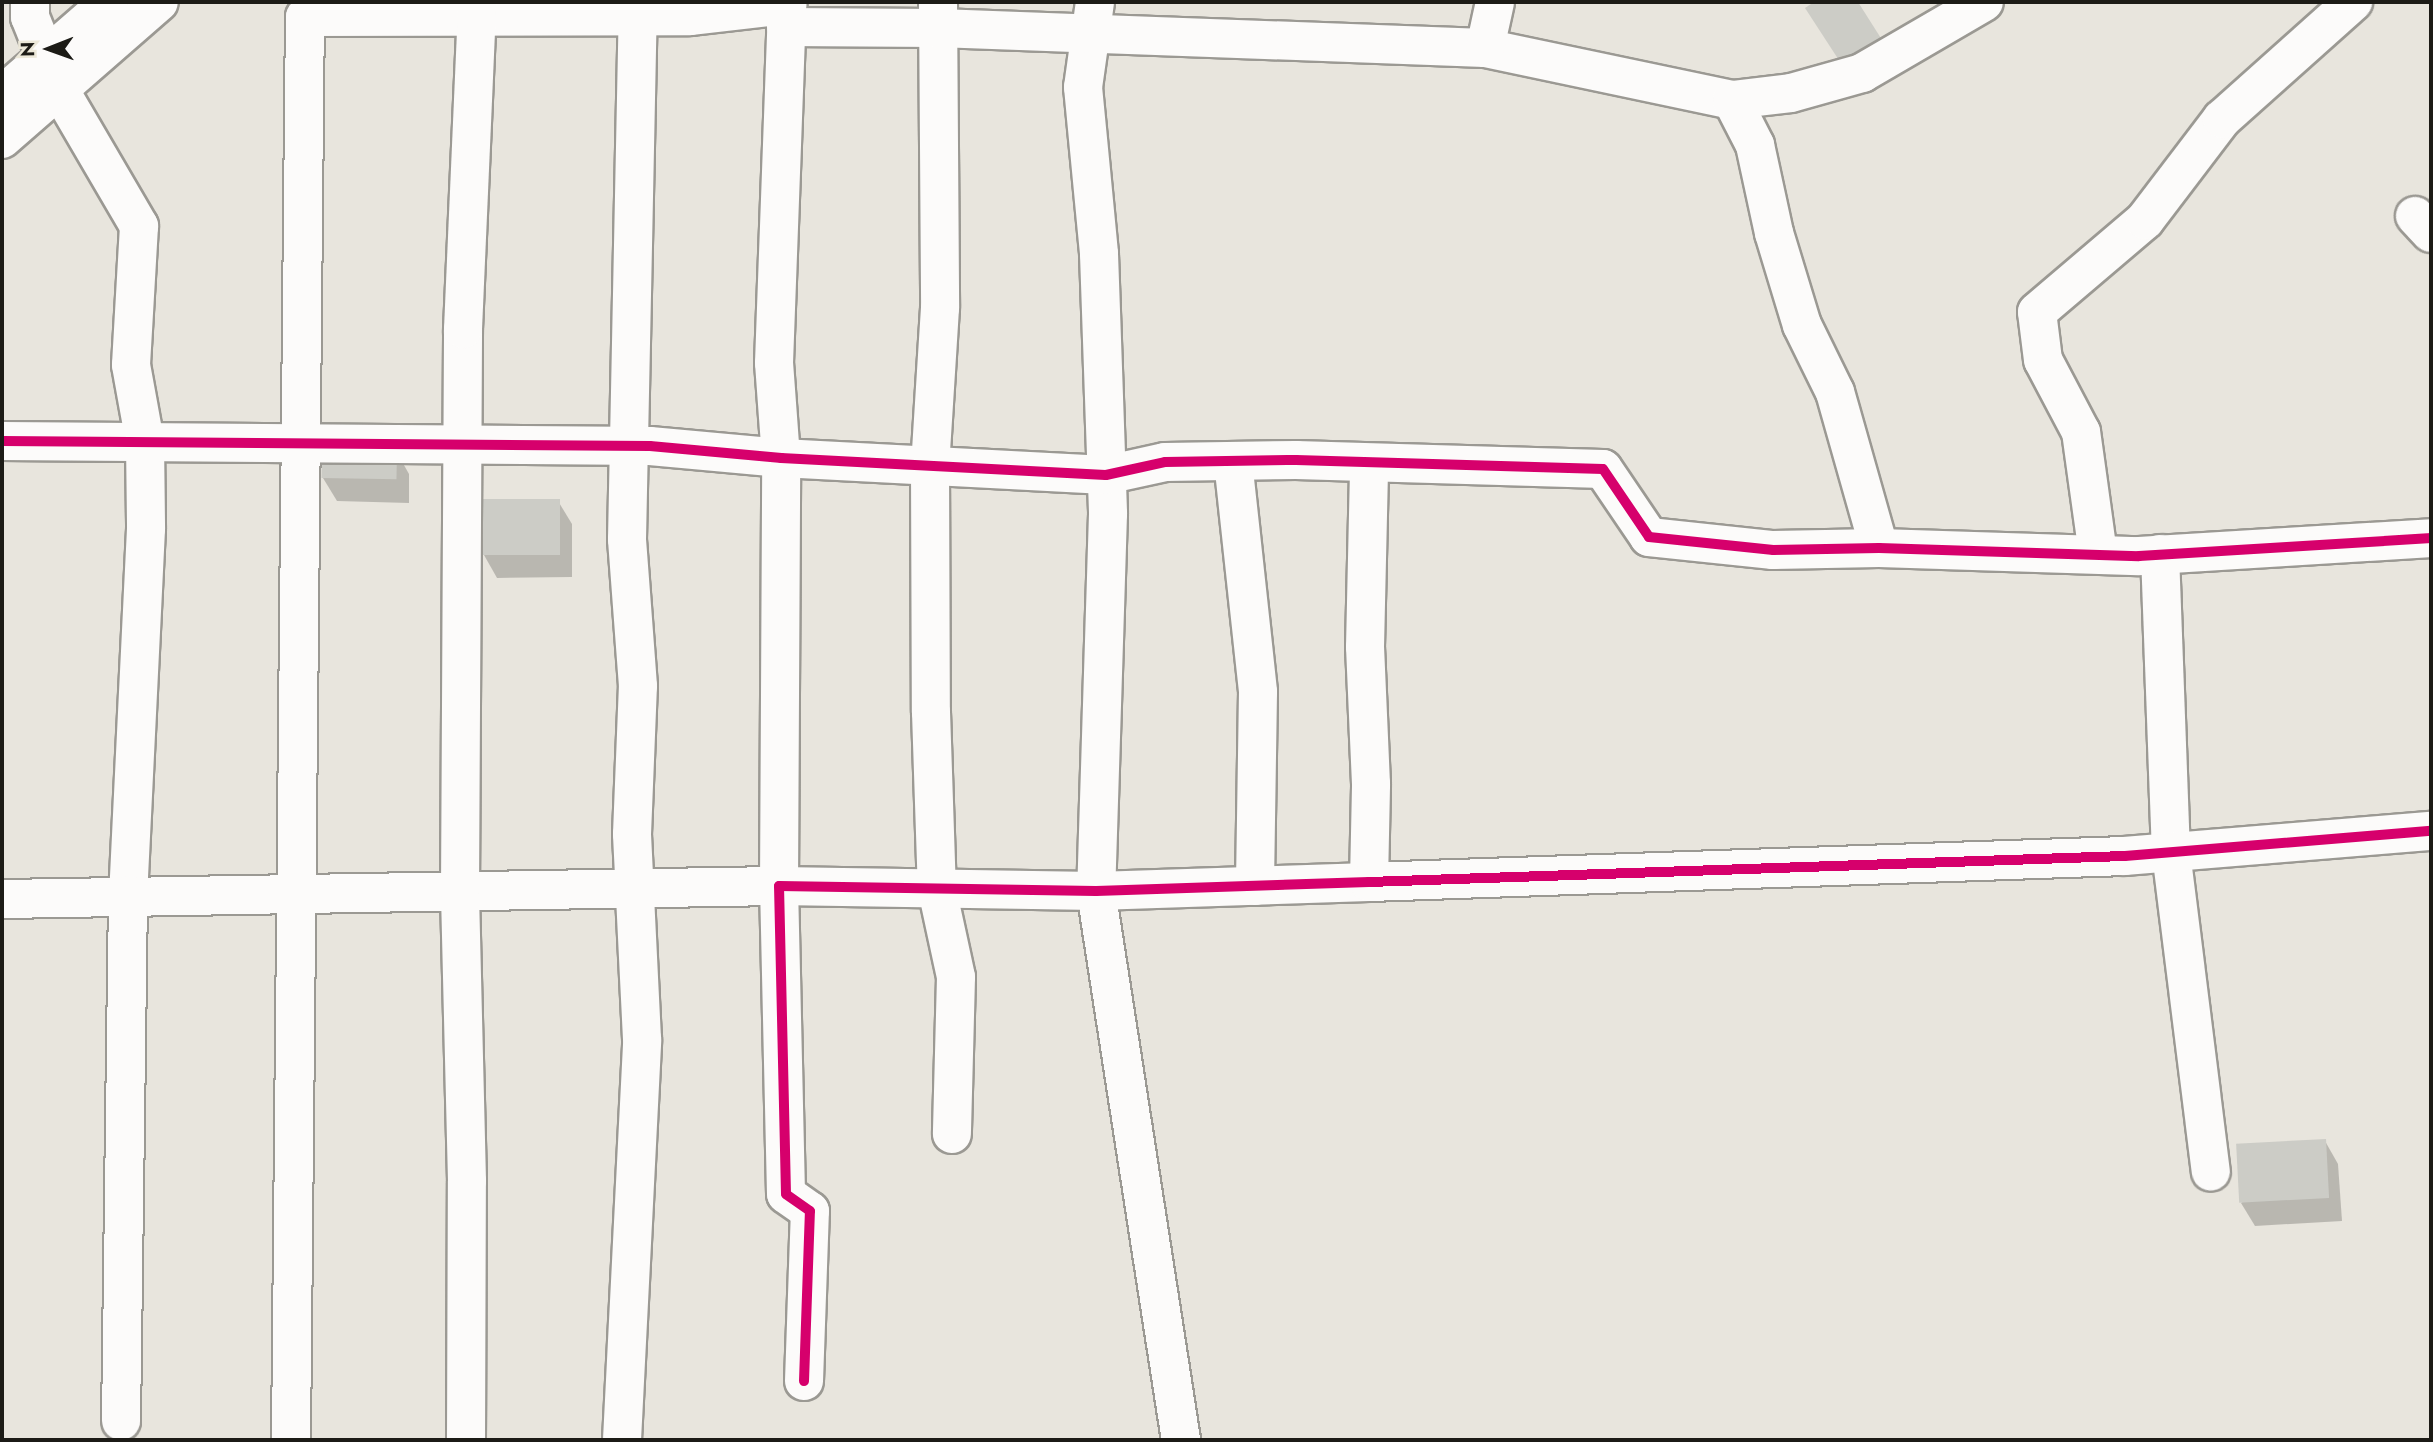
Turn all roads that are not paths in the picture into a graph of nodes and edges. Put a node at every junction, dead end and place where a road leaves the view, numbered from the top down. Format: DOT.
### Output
graph roads {
  1 [pos="30,2"];
  2 [pos="109,2"];
  3 [pos="159,2"];
  4 [pos="1495,2"];
  5 [pos="1984,2"];
  6 [pos="2353,2"];
  7 [pos="477,9"];
  8 [pos="637,9"];
  9 [pos="786,11"];
  10 [pos="938,15"];
  11 [pos="1092,17"];
  12 [pos="1485,48"];
  13 [pos="45,55"];
  14 [pos="59,89"];
  15 [pos="2,94"];
  16 [pos="1732,100"];
  17 [pos="2,139"];
  18 [pos="2,441"];
  19 [pos="465,442"];
  20 [pos="145,443"];
  21 [pos="299,444"];
  22 [pos="629,446"];
  23 [pos="781,458"];
  24 [pos="1233,461"];
  25 [pos="1369,464"];
  26 [pos="930,467"];
  27 [pos="1106,475"];
  28 [pos="2431,538"];
  29 [pos="1879,548"];
  30 [pos="2098,554"];
  31 [pos="2160,554"];
  32 [pos="2431,831"];
  33 [pos="2171,852"];
  34 [pos="1369,882"];
  35 [pos="779,886"];
  36 [pos="1255,886"];
  37 [pos="937,889"];
  38 [pos="635,890"];
  39 [pos="1096,891"];
  40 [pos="460,892"];
  41 [pos="297,893"];
  42 [pos="128,895"];
  43 [pos="2,899"];
  44 [pos="951,1134"];
  45 [pos="2211,1172"];
  46 [pos="804,1381"];
  47 [pos="121,1421"];
  48 [pos="291,1440"];
  49 [pos="466,1440"];
  50 [pos="622,1440"];
  51 [pos="1181,1440"];
  1 -- 13 [label="main road"];
  2 -- 13 [label="main road"];
  3 -- 14 [label="main road"];
  4 -- 12 [label="main road"];
  5 -- 16 [label="main road"];
  6 -- 30 [label="main road"];
  7 -- 8 [label="main road"];
  7 -- 19 [label="main road"];
  7 -- 21 [label="main road"];
  8 -- 9 [label="main road"];
  8 -- 22 [label="main road"];
  9 -- 10 [label="main road"];
  9 -- 23 [label="main road"];
  10 -- 11 [label="main road"];
  10 -- 26 [label="main road"];
  11 -- 12 [label="main road"];
  11 -- 27 [label="main road"];
  12 -- 16 [label="main road"];
  13 -- 14 [label="main road"];
  13 -- 15 [label="main road"];
  14 -- 17 [label="main road"];
  14 -- 20 [label="main road"];
  16 -- 29 [label="main road"];
  18 -- 20 [label="main road"];
  19 -- 21 [label="main road"];
  19 -- 22 [label="main road"];
  19 -- 40 [label="main road"];
  20 -- 21 [label="main road"];
  20 -- 42 [label="main road"];
  21 -- 41 [label="main road"];
  22 -- 23 [label="main road"];
  22 -- 38 [label="main road"];
  23 -- 26 [label="main road"];
  23 -- 35 [label="main road"];
  24 -- 25 [label="main road"];
  24 -- 27 [label="main road"];
  24 -- 36 [label="main road"];
  25 -- 29 [label="main road"];
  25 -- 34 [label="main road"];
  26 -- 27 [label="main road"];
  26 -- 37 [label="main road"];
  27 -- 39 [label="main road"];
  28 -- 31 [label="main road"];
  29 -- 30 [label="main road"];
  30 -- 31 [label="main road"];
  31 -- 33 [label="main road"];
  32 -- 33 [label="main road"];
  33 -- 34 [label="main road"];
  33 -- 45 [label="main road"];
  34 -- 36 [label="main road"];
  35 -- 37 [label="main road"];
  35 -- 38 [label="main road"];
  35 -- 46 [label="main road"];
  36 -- 39 [label="main road"];
  37 -- 39 [label="main road"];
  37 -- 44 [label="main road"];
  38 -- 40 [label="main road"];
  38 -- 50 [label="main road"];
  39 -- 51 [label="main road"];
  40 -- 41 [label="main road"];
  40 -- 49 [label="main road"];
  41 -- 42 [label="main road"];
  41 -- 48 [label="main road"];
  42 -- 43 [label="main road"];
  42 -- 47 [label="main road"];
}
